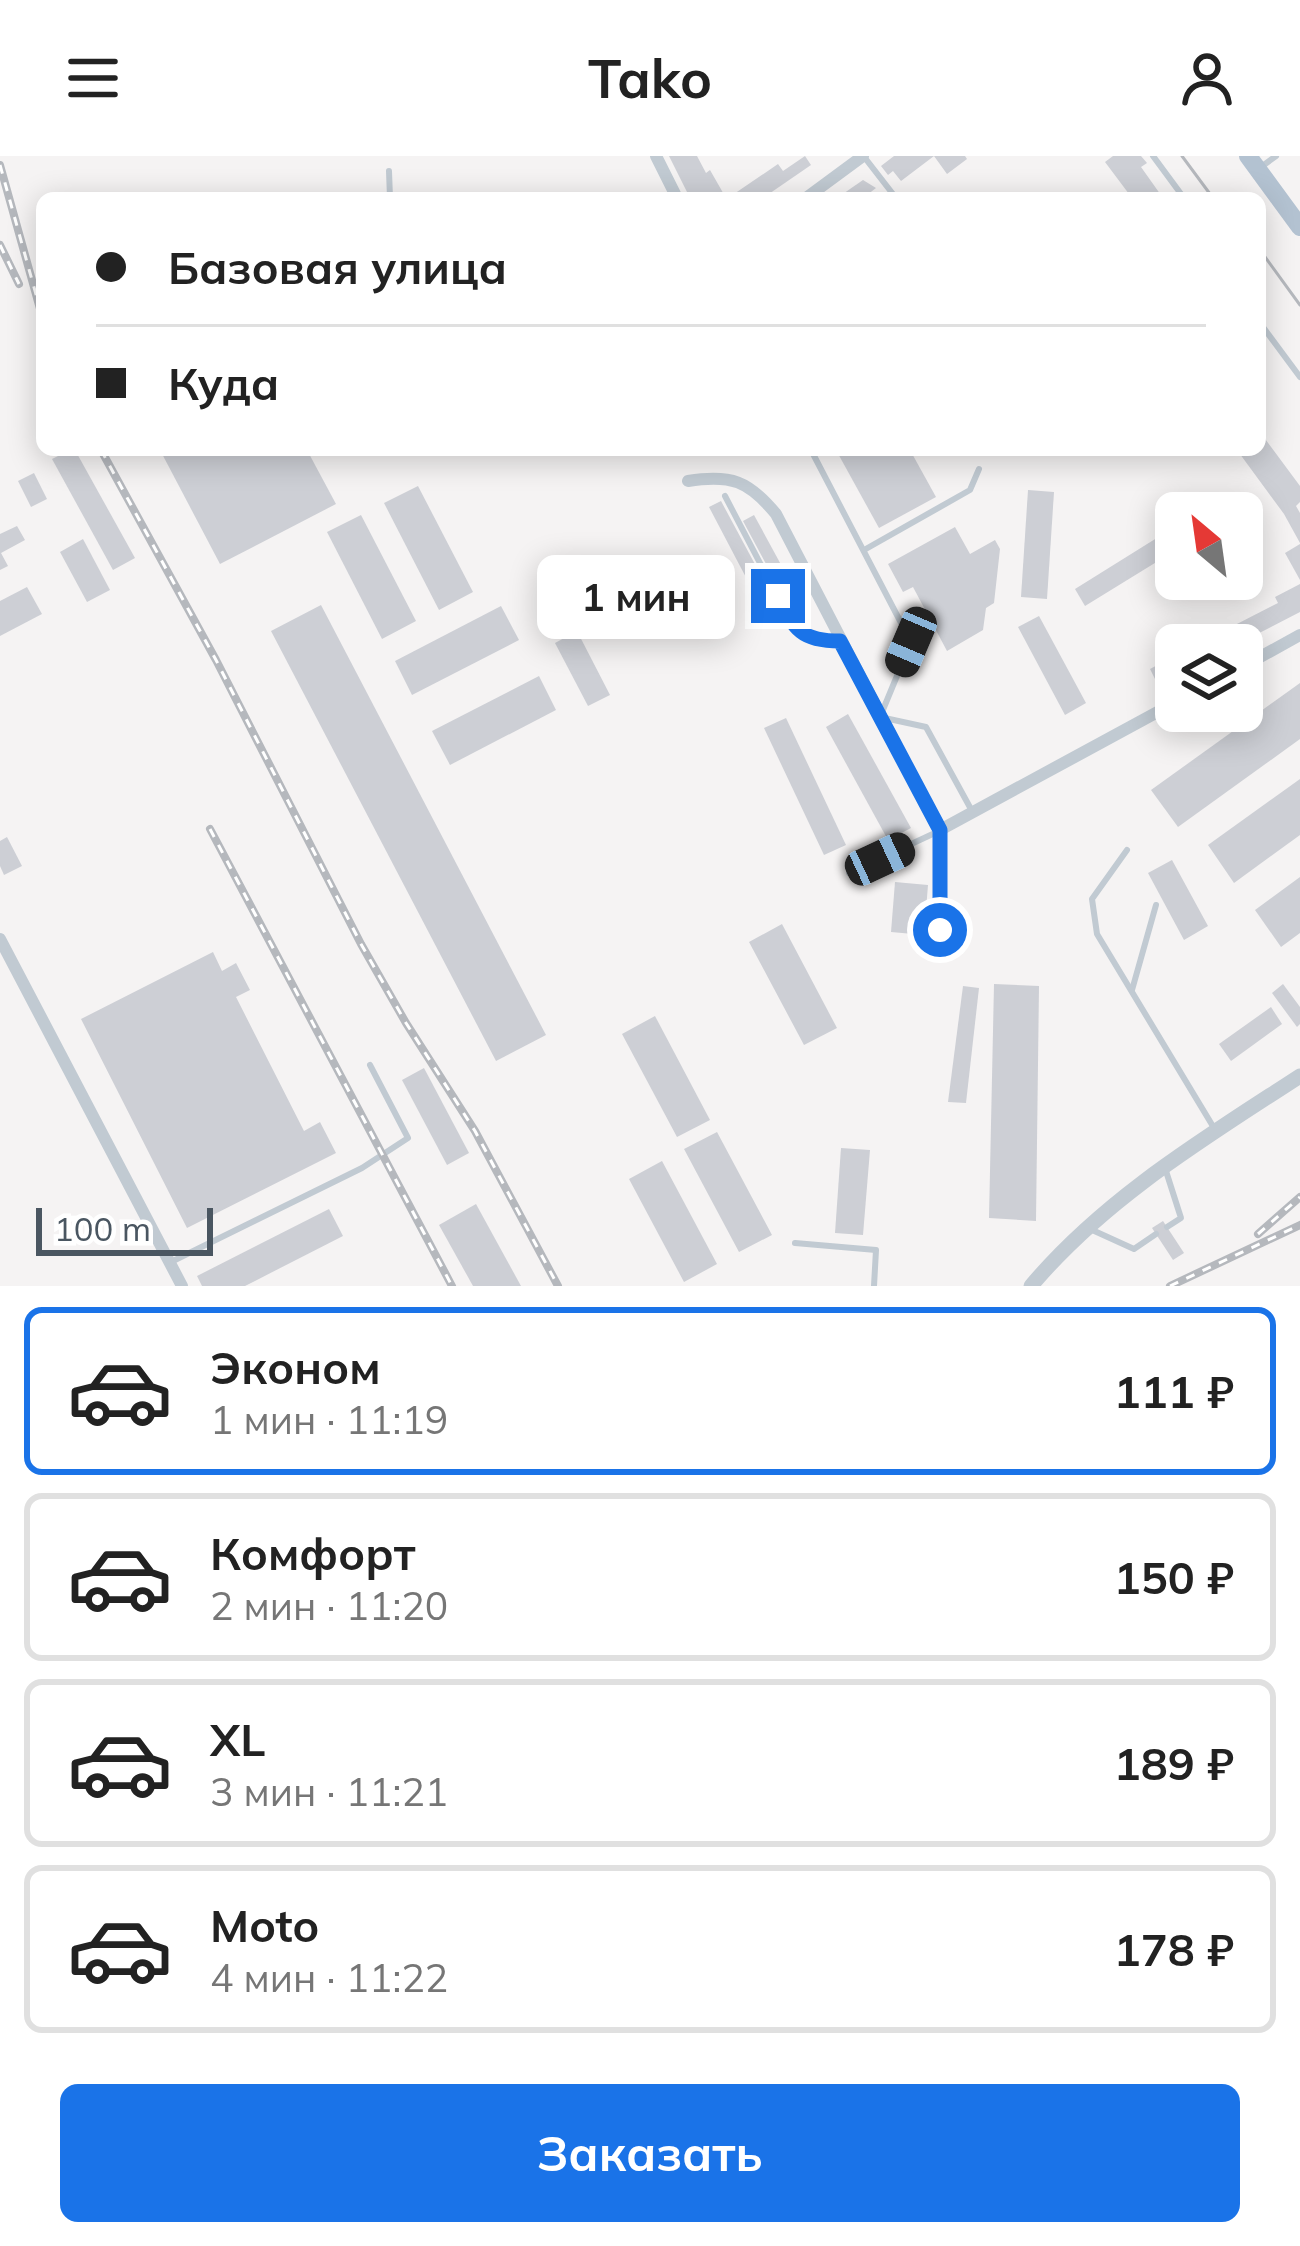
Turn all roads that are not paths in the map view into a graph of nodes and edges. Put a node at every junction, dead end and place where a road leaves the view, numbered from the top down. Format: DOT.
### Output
graph roads {
  1 [pos="656,156"];
  2 [pos="863,156"];
  3 [pos="1153,156"];
  4 [pos="1276,156"];
  5 [pos="1253,163"];
  6 [pos="389,171"];
  7 [pos="390,192"];
  8 [pos="674,192"];
  9 [pos="814,192"];
  10 [pos="891,192"];
  11 [pos="1180,192"];
  12 [pos="1300,227"];
  13 [pos="1266,331"];
  14 [pos="1300,377"];
  15 [pos="814,456"];
  16 [pos="979,469"];
  17 [pos="688,481"];
  18 [pos="725,496"];
  19 [pos="865,550"];
  20 [pos="1300,635"];
  21 [pos="840,641"];
  22 [pos="1263,655"];
  23 [pos="1155,713"];
  24 [pos="880,717"];
  25 [pos="973,812"];
  26 [pos="940,830"];
  27 [pos="1127,850"];
  28 [pos="849,873"];
  29 [pos="1156,905"];
  30 [pos="940,930"];
  31 [pos="2,947"];
  32 [pos="1132,990"];
  33 [pos="370,1065"];
  34 [pos="1300,1076"];
  35 [pos="1216,1131"];
  36 [pos="1165,1167"];
  37 [pos="1167,1227"];
  38 [pos="1087,1228"];
  39 [pos="1156,1234"];
  40 [pos="795,1243"];
  41 [pos="170,1263"];
  42 [pos="1044,1270"];
  43 [pos="182,1286"];
  44 [pos="874,1286"];
  45 [pos="1031,1286"];
  46 [pos="1053,1286"];
  1 -- 8 [label="street"];
  2 -- 9 [label="street"];
  2 -- 10 [label="lane"];
  3 -- 11 [label="lane"];
  4 -- 5 [label="lane"];
  5 -- 12 [label="main road"];
  6 -- 7 [label="lane"];
  13 -- 14 [label="lane"];
  15 -- 19 [label="lane"];
  16 -- 19 [label="lane"];
  17 -- 21 [label="street"];
  18 -- 21 [label="lane"];
  19 -- 24 [label="lane"];
  20 -- 22 [label="street"];
  21 -- 24 [label="street"];
  23 -- 25 [label="street"];
  24 -- 25 [label="lane"];
  24 -- 26 [label="street"];
  25 -- 26 [label="street"];
  26 -- 28 [label="lane"];
  26 -- 30 [label="street"];
  27 -- 32 [label="lane"];
  29 -- 32 [label="lane"];
  31 -- 41 [label="street"];
  32 -- 35 [label="lane"];
  33 -- 41 [label="lane"];
  34 -- 35 [label="street"];
  35 -- 36 [label="street"];
  36 -- 37 [label="lane"];
  36 -- 38 [label="street"];
  38 -- 39 [label="lane"];
  38 -- 42 [label="street"];
  40 -- 44 [label="lane"];
  41 -- 43 [label="street"];
  42 -- 45 [label="street"];
  42 -- 46 [label="lane"];
}
